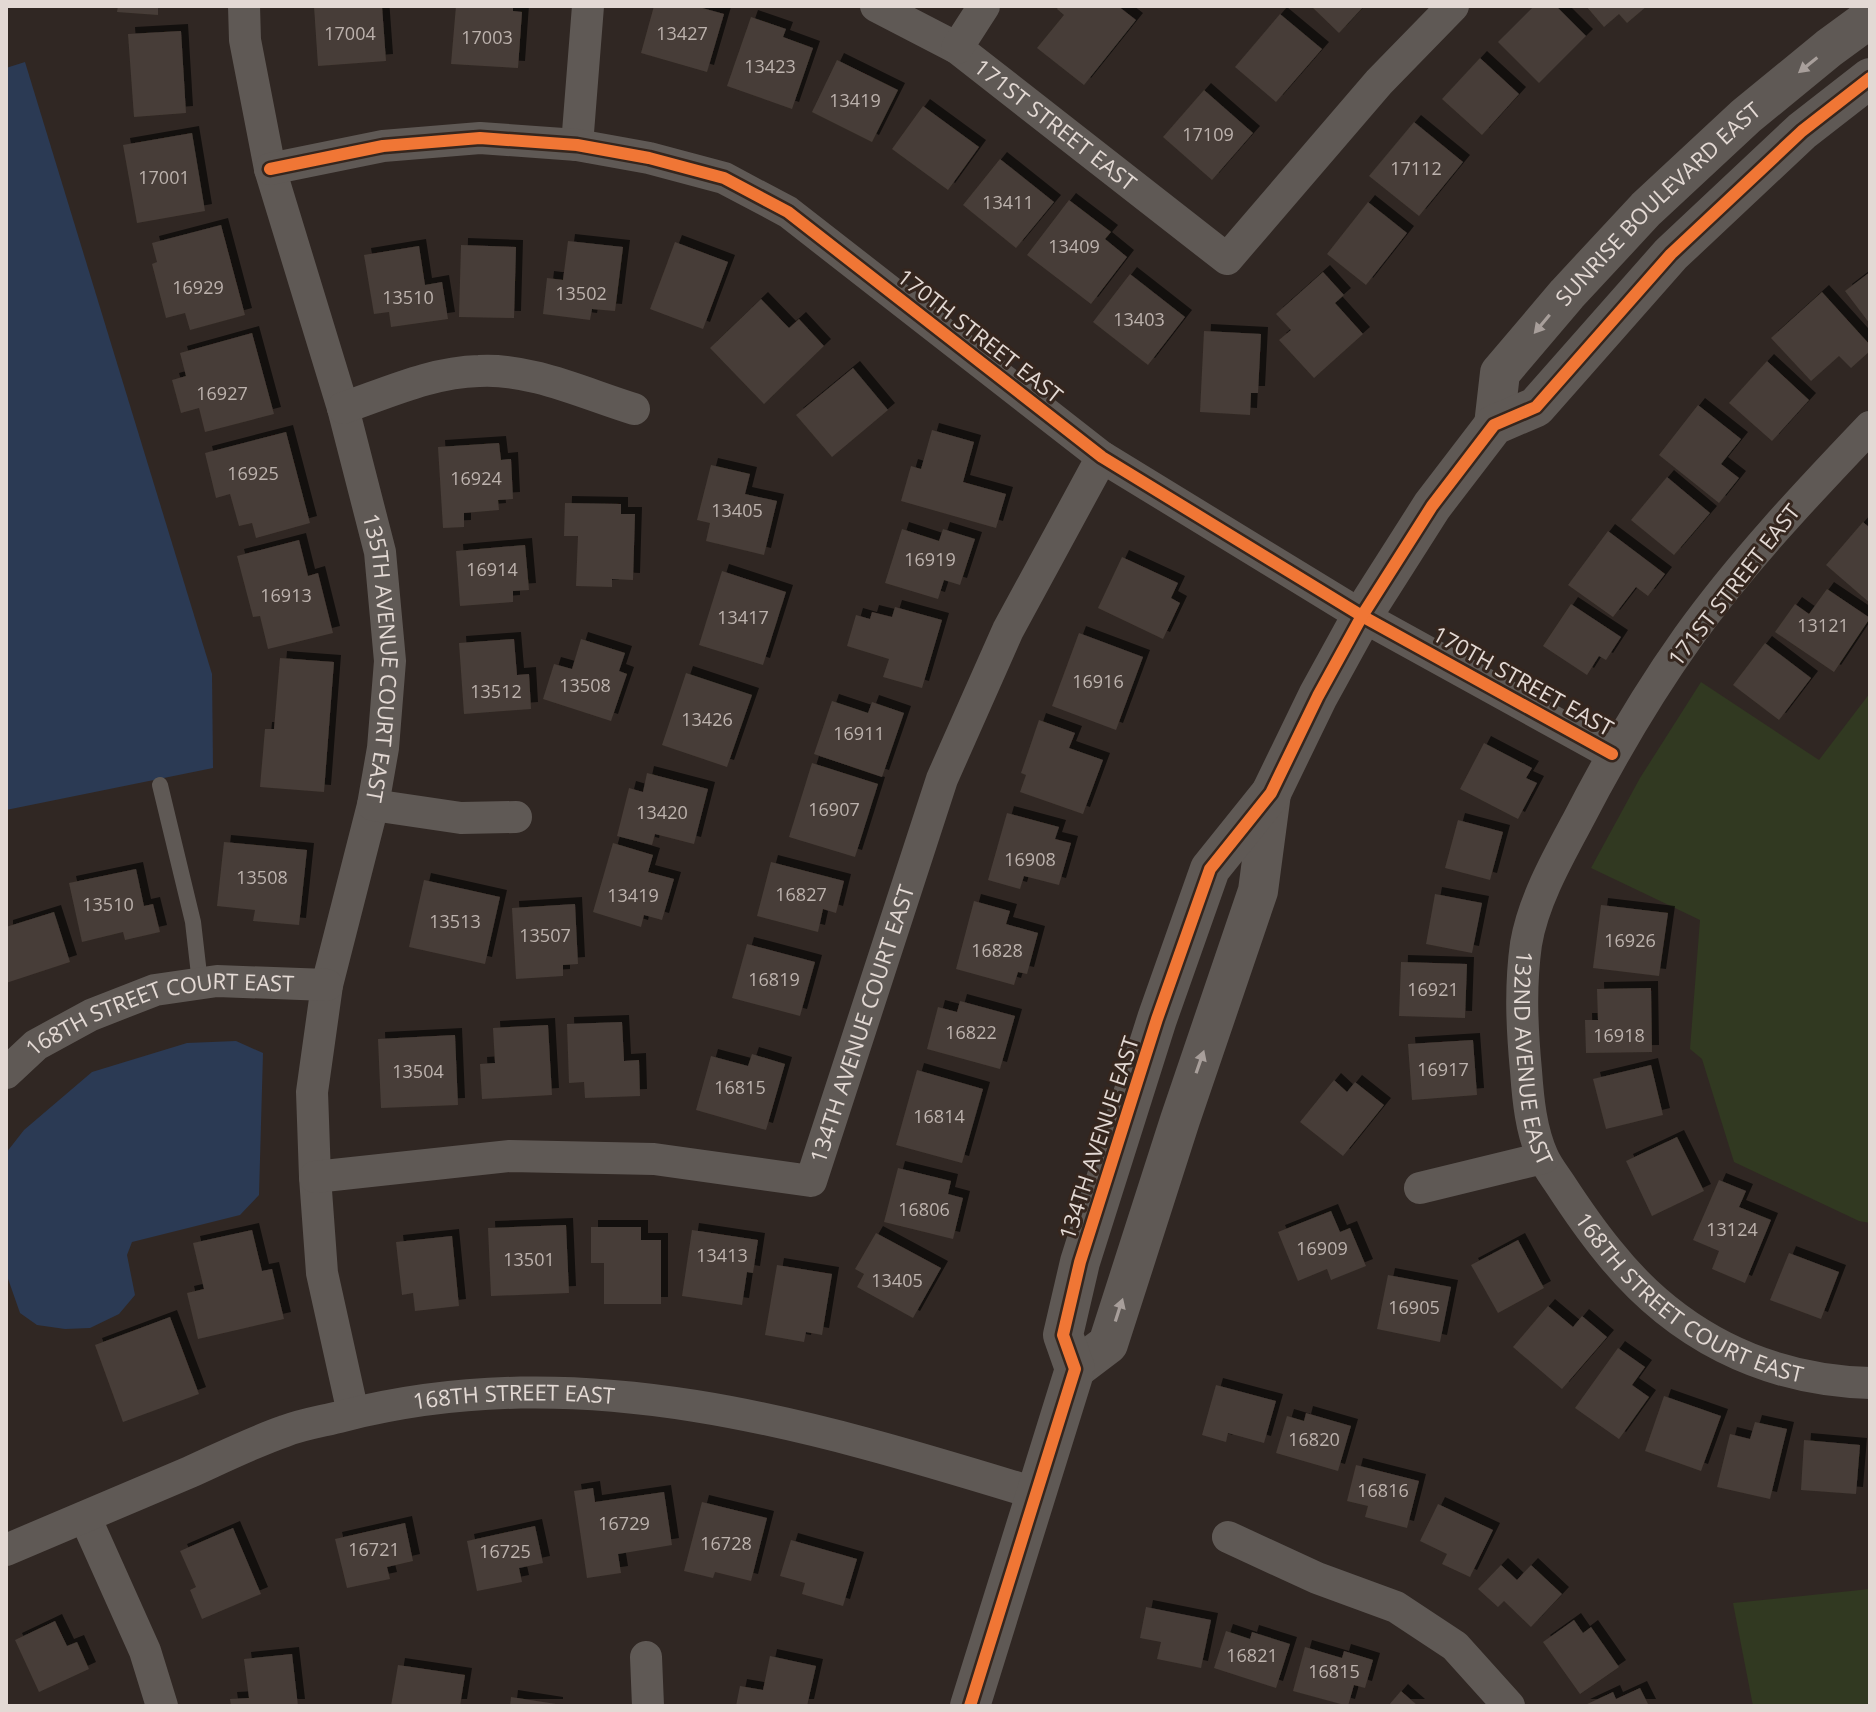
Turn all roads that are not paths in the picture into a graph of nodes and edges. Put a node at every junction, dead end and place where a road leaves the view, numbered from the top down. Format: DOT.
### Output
graph roads {
  1 [pos="244,6"];
  2 [pos="588,6"];
  3 [pos="876,6"];
  4 [pos="984,6"];
  5 [pos="1453,6"];
  6 [pos="1870,18"];
  7 [pos="957,48"];
  8 [pos="1870,78"];
  9 [pos="577,145"];
  10 [pos="270,169"];
  11 [pos="343,408"];
  12 [pos="634,409"];
  13 [pos="1494,425"];
  14 [pos="1870,427"];
  15 [pos="1102,457"];
  16 [pos="1362,616"];
  17 [pos="1612,754"];
  18 [pos="160,785"];
  19 [pos="1271,793"];
  20 [pos="373,805"];
  21 [pos="516,817"];
  22 [pos="200,983"];
  23 [pos="327,985"];
  24 [pos="6,1073"];
  25 [pos="1543,1158"];
  26 [pos="315,1177"];
  27 [pos="1420,1188"];
  28 [pos="1069,1352"];
  29 [pos="1870,1383"];
  30 [pos="353,1413"];
  31 [pos="1038,1494"];
  32 [pos="85,1517"];
  33 [pos="1228,1537"];
  34 [pos="6,1550"];
  35 [pos="646,1657"];
  36 [pos="967,1705"];
  37 [pos="162,1706"];
  38 [pos="648,1706"];
  39 [pos="1509,1706"];
  1 -- 10 [label="street, 135TH AVENUE COURT EAST"];
  2 -- 9 [label="street"];
  3 -- 7 [label="street, 171ST STREET EAST"];
  4 -- 7 [label="street"];
  5 -- 7 [label="street, 171ST STREET EAST"];
  6 -- 13 [label="street, SUNRISE BOULEVARD EAST, one-way"];
  8 -- 13 [label="street, SUNRISE BOULEVARD EAST"];
  9 -- 10 [label="street, 170TH STREET EAST"];
  9 -- 15 [label="street, 170TH STREET EAST"];
  10 -- 11 [label="street, 135TH AVENUE COURT EAST"];
  11 -- 12 [label="street"];
  11 -- 20 [label="street, 135TH AVENUE COURT EAST"];
  13 -- 16 [label="street, SUNRISE BOULEVARD EAST"];
  14 -- 17 [label="street, 171ST STREET EAST"];
  15 -- 16 [label="street, 170TH STREET EAST"];
  15 -- 26 [label="street, 134TH AVENUE COURT EAST"];
  16 -- 17 [label="street, 170TH STREET EAST"];
  16 -- 19 [label="street, 134TH AVENUE EAST"];
  17 -- 25 [label="street, 132ND AVENUE EAST"];
  18 -- 22 [label="lane"];
  19 -- 28 [label="street, 134TH AVENUE EAST"];
  28 -- 19 [label="street, 134TH AVENUE EAST, one-way"];
  20 -- 21 [label="street"];
  20 -- 23 [label="street, 135TH AVENUE COURT EAST"];
  22 -- 23 [label="street, 168TH STREET COURT EAST"];
  22 -- 24 [label="street, 168TH STREET COURT EAST"];
  23 -- 26 [label="street, 135TH AVENUE COURT EAST"];
  25 -- 27 [label="street, 132ND AVENUE EAST"];
  25 -- 29 [label="street, 168TH STREET COURT EAST"];
  26 -- 30 [label="street, 135TH AVENUE COURT EAST"];
  28 -- 31 [label="street, 134TH AVENUE EAST"];
  30 -- 31 [label="street, 168TH STREET EAST"];
  30 -- 32 [label="street, 168TH STREET EAST"];
  31 -- 36 [label="street, 134TH AVENUE EAST"];
  32 -- 34 [label="street, 168TH STREET EAST"];
  32 -- 37 [label="street"];
  33 -- 39 [label="street"];
  35 -- 38 [label="street"];
}
